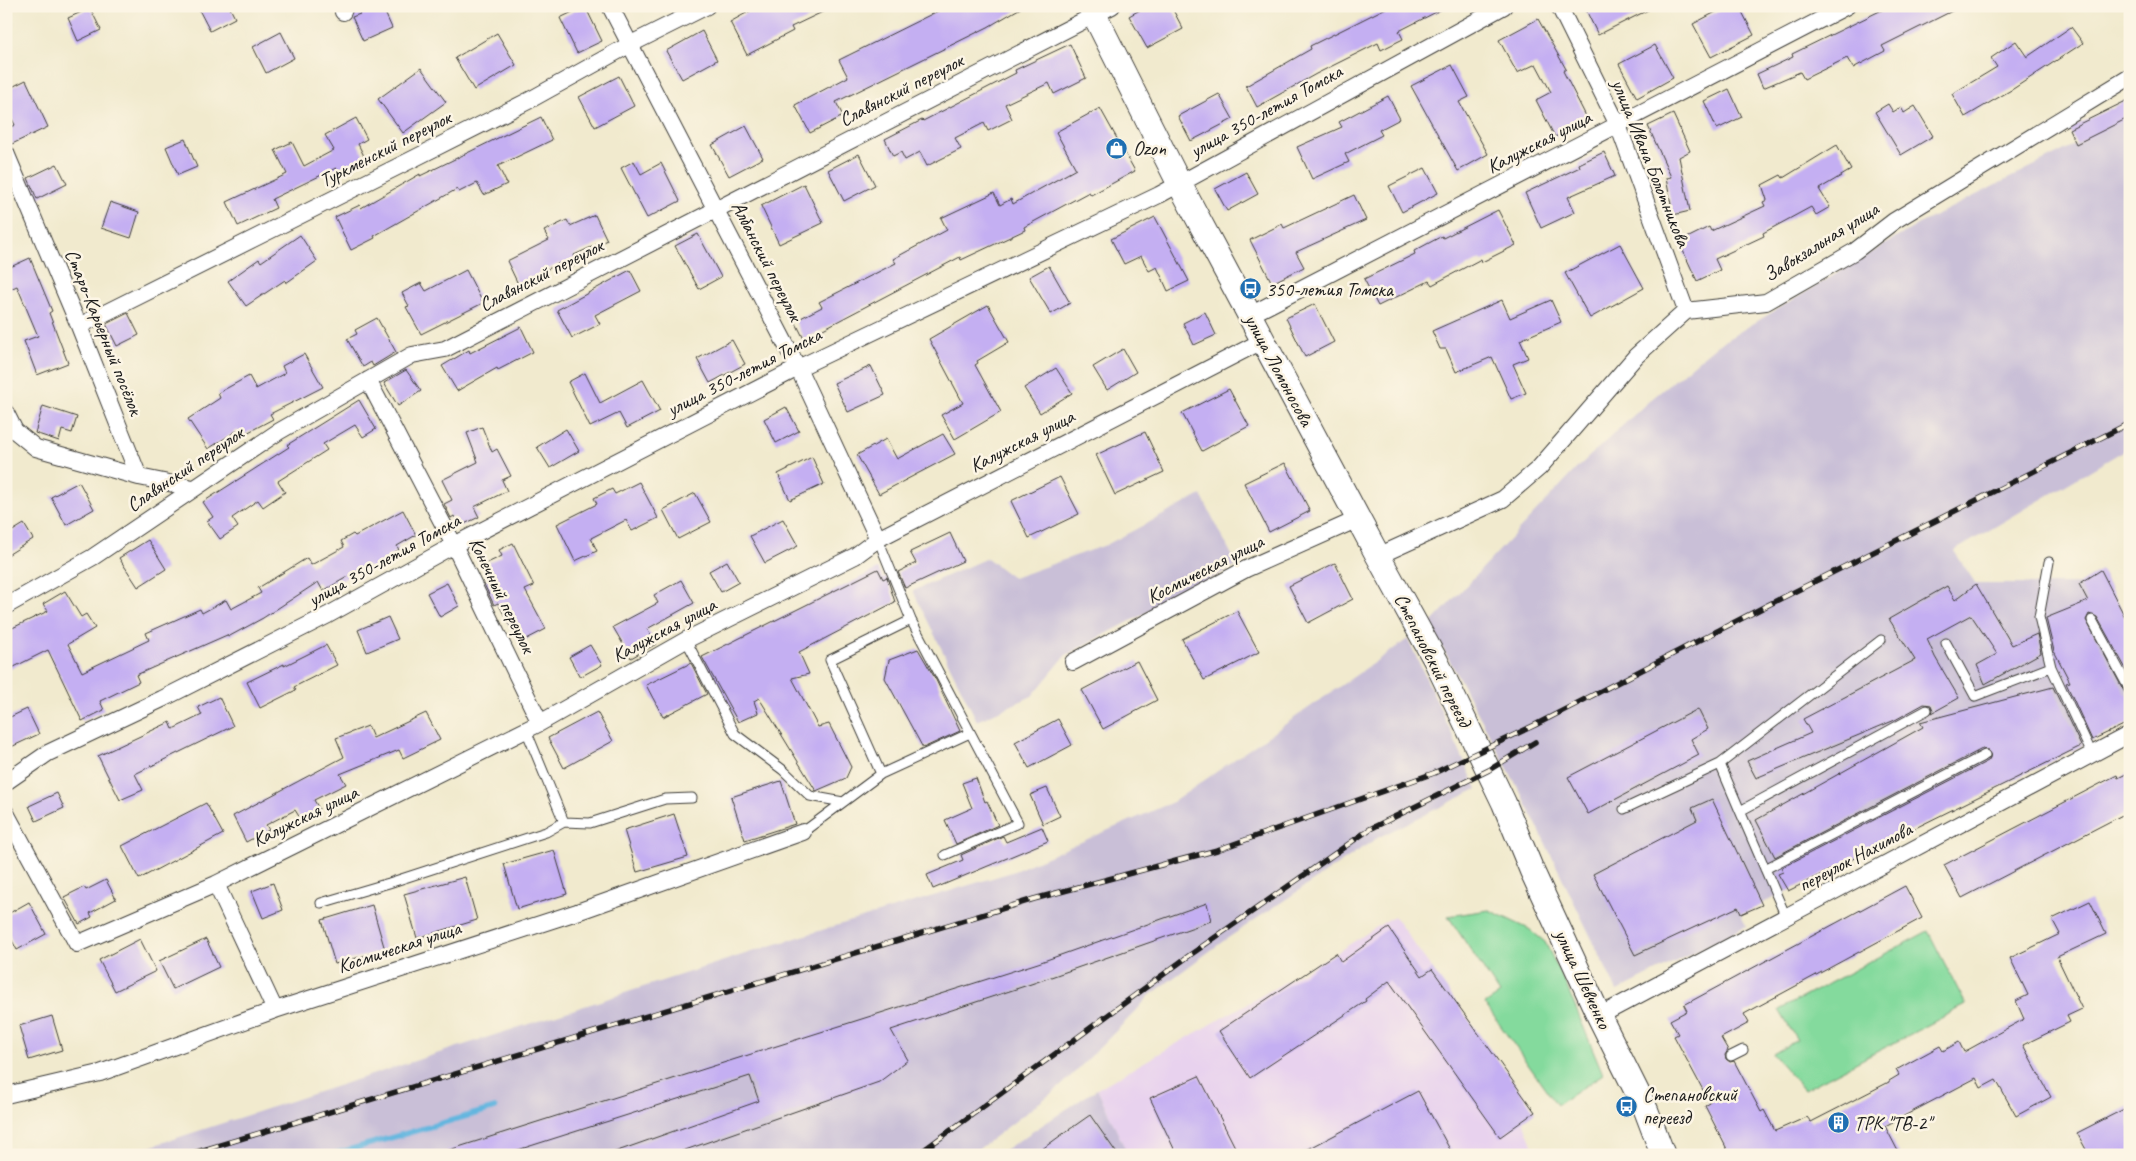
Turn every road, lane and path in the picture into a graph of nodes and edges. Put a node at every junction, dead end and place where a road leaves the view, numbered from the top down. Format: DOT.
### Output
graph roads {
  1 [pos="610,6"];
  2 [pos="707,6"];
  3 [pos="1504,6"];
  4 [pos="1558,6"];
  5 [pos="1847,6"];
  6 [pos="1099,9"];
  7 [pos="629,45"];
  8 [pos="2130,77"];
  9 [pos="1618,125"];
  10 [pos="6,153"];
  11 [pos="1179,183"];
  12 [pos="716,208"];
  13 [pos="1686,311"];
  14 [pos="1250,315"];
  15 [pos="79,326"];
  16 [pos="1264,340"];
  17 [pos="798,368"];
  18 [pos="368,380"];
  19 [pos="6,413"];
  20 [pos="139,477"];
  21 [pos="193,488"];
  22 [pos="1358,519"];
  23 [pos="878,539"];
  24 [pos="454,545"];
  25 [pos="1378,556"];
  26 [pos="2049,562"];
  27 [pos="6,606"];
  28 [pos="911,620"];
  29 [pos="2092,620"];
  30 [pos="686,640"];
  31 [pos="1881,640"];
  32 [pos="1946,643"];
  33 [pos="1073,662"];
  34 [pos="2052,667"];
  35 [pos="2130,690"];
  36 [pos="1927,710"];
  37 [pos="533,727"];
  38 [pos="970,733"];
  39 [pos="2130,734"];
  40 [pos="2092,754"];
  41 [pos="1985,755"];
  42 [pos="1720,764"];
  43 [pos="882,774"];
  44 [pos="6,782"];
  45 [pos="692,798"];
  46 [pos="843,802"];
  47 [pos="1504,803"];
  48 [pos="1624,809"];
  49 [pos="1740,811"];
  50 [pos="6,814"];
  51 [pos="564,822"];
  52 [pos="803,832"];
  53 [pos="945,855"];
  54 [pos="1765,869"];
  55 [pos="216,884"];
  56 [pos="321,903"];
  57 [pos="1786,917"];
  58 [pos="275,1010"];
  59 [pos="1599,1016"];
  60 [pos="1743,1050"];
  61 [pos="1731,1056"];
  62 [pos="6,1095"];
  63 [pos="1663,1155"];
  1 -- 7 [label="street, Албанский переулок"];
  2 -- 7 [label="street, Туркменский переулок"];
  3 -- 11 [label="street, улица 350-летия Томска"];
  4 -- 9 [label="street, улица Ивана Болотникова"];
  5 -- 9 [label="street, Калужская улица"];
  6 -- 11 [label="street, улица Ломоносова"];
  6 -- 12 [label="street, Славянский переулок"];
  7 -- 12 [label="street, Албанский переулок"];
  7 -- 15 [label="street, Туркменский переулок"];
  8 -- 13 [label="street, Завокзальная улица"];
  9 -- 13 [label="street, улица Ивана Болотникова"];
  9 -- 14 [label="street, Калужская улица"];
  10 -- 15 [label="street, Старо-Карьерный посёлок"];
  11 -- 14 [label="street, улица Ломоносова"];
  11 -- 17 [label="street, улица 350-летия Томска"];
  12 -- 17 [label="street, Албанский переулок"];
  12 -- 18 [label="street, Славянский переулок"];
  13 -- 25 [label="street"];
  14 -- 16 [label="street, улица Ломоносова"];
  15 -- 20 [label="street, Старо-Карьерный посёлок"];
  16 -- 22 [label="street, улица Ломоносова"];
  16 -- 23 [label="street, Калужская улица"];
  17 -- 23 [label="street, Албанский переулок"];
  17 -- 24 [label="street, улица 350-летия Томска"];
  18 -- 21 [label="street, Славянский переулок"];
  18 -- 24 [label="street, Конечный переулок"];
  19 -- 20 [label="street"];
  20 -- 21 [label="street"];
  21 -- 27 [label="street, Славянский переулок"];
  22 -- 25 [label="street, Степановский переезд"];
  22 -- 33 [label="street, Космическая улица"];
  23 -- 28 [label="lane"];
  23 -- 30 [label="street, Калужская улица"];
  24 -- 37 [label="street, Конечный переулок"];
  24 -- 44 [label="street, улица 350-летия Томска"];
  25 -- 47 [label="street, Степановский переезд"];
  26 -- 34 [label="lane"];
  28 -- 38 [label="lane"];
  28 -- 43 [label="lane"];
  29 -- 35 [label="lane"];
  30 -- 37 [label="street, Калужская улица"];
  30 -- 46 [label="lane"];
  31 -- 42 [label="lane"];
  32 -- 34 [label="lane"];
  34 -- 40 [label="lane"];
  36 -- 49 [label="lane"];
  37 -- 51 [label="lane"];
  37 -- 55 [label="street, Калужская улица"];
  38 -- 43 [label="lane"];
  38 -- 53 [label="lane"];
  39 -- 40 [label="street, переулок Нахимова"];
  40 -- 57 [label="street, переулок Нахимова"];
  41 -- 54 [label="lane"];
  42 -- 48 [label="lane"];
  42 -- 49 [label="lane"];
  43 -- 46 [label="lane"];
  45 -- 51 [label="lane"];
  46 -- 52 [label="lane"];
  47 -- 59 [label="street, улица Шевченко"];
  49 -- 54 [label="lane"];
  50 -- 55 [label="street, Калужская улица"];
  51 -- 56 [label="lane"];
  52 -- 58 [label="street, Космическая улица"];
  54 -- 57 [label="lane"];
  55 -- 58 [label="street"];
  57 -- 59 [label="street, переулок Нахимова"];
  58 -- 62 [label="street, Космическая улица"];
  59 -- 63 [label="street, улица Шевченко"];
  60 -- 61 [label="lane"];
}
